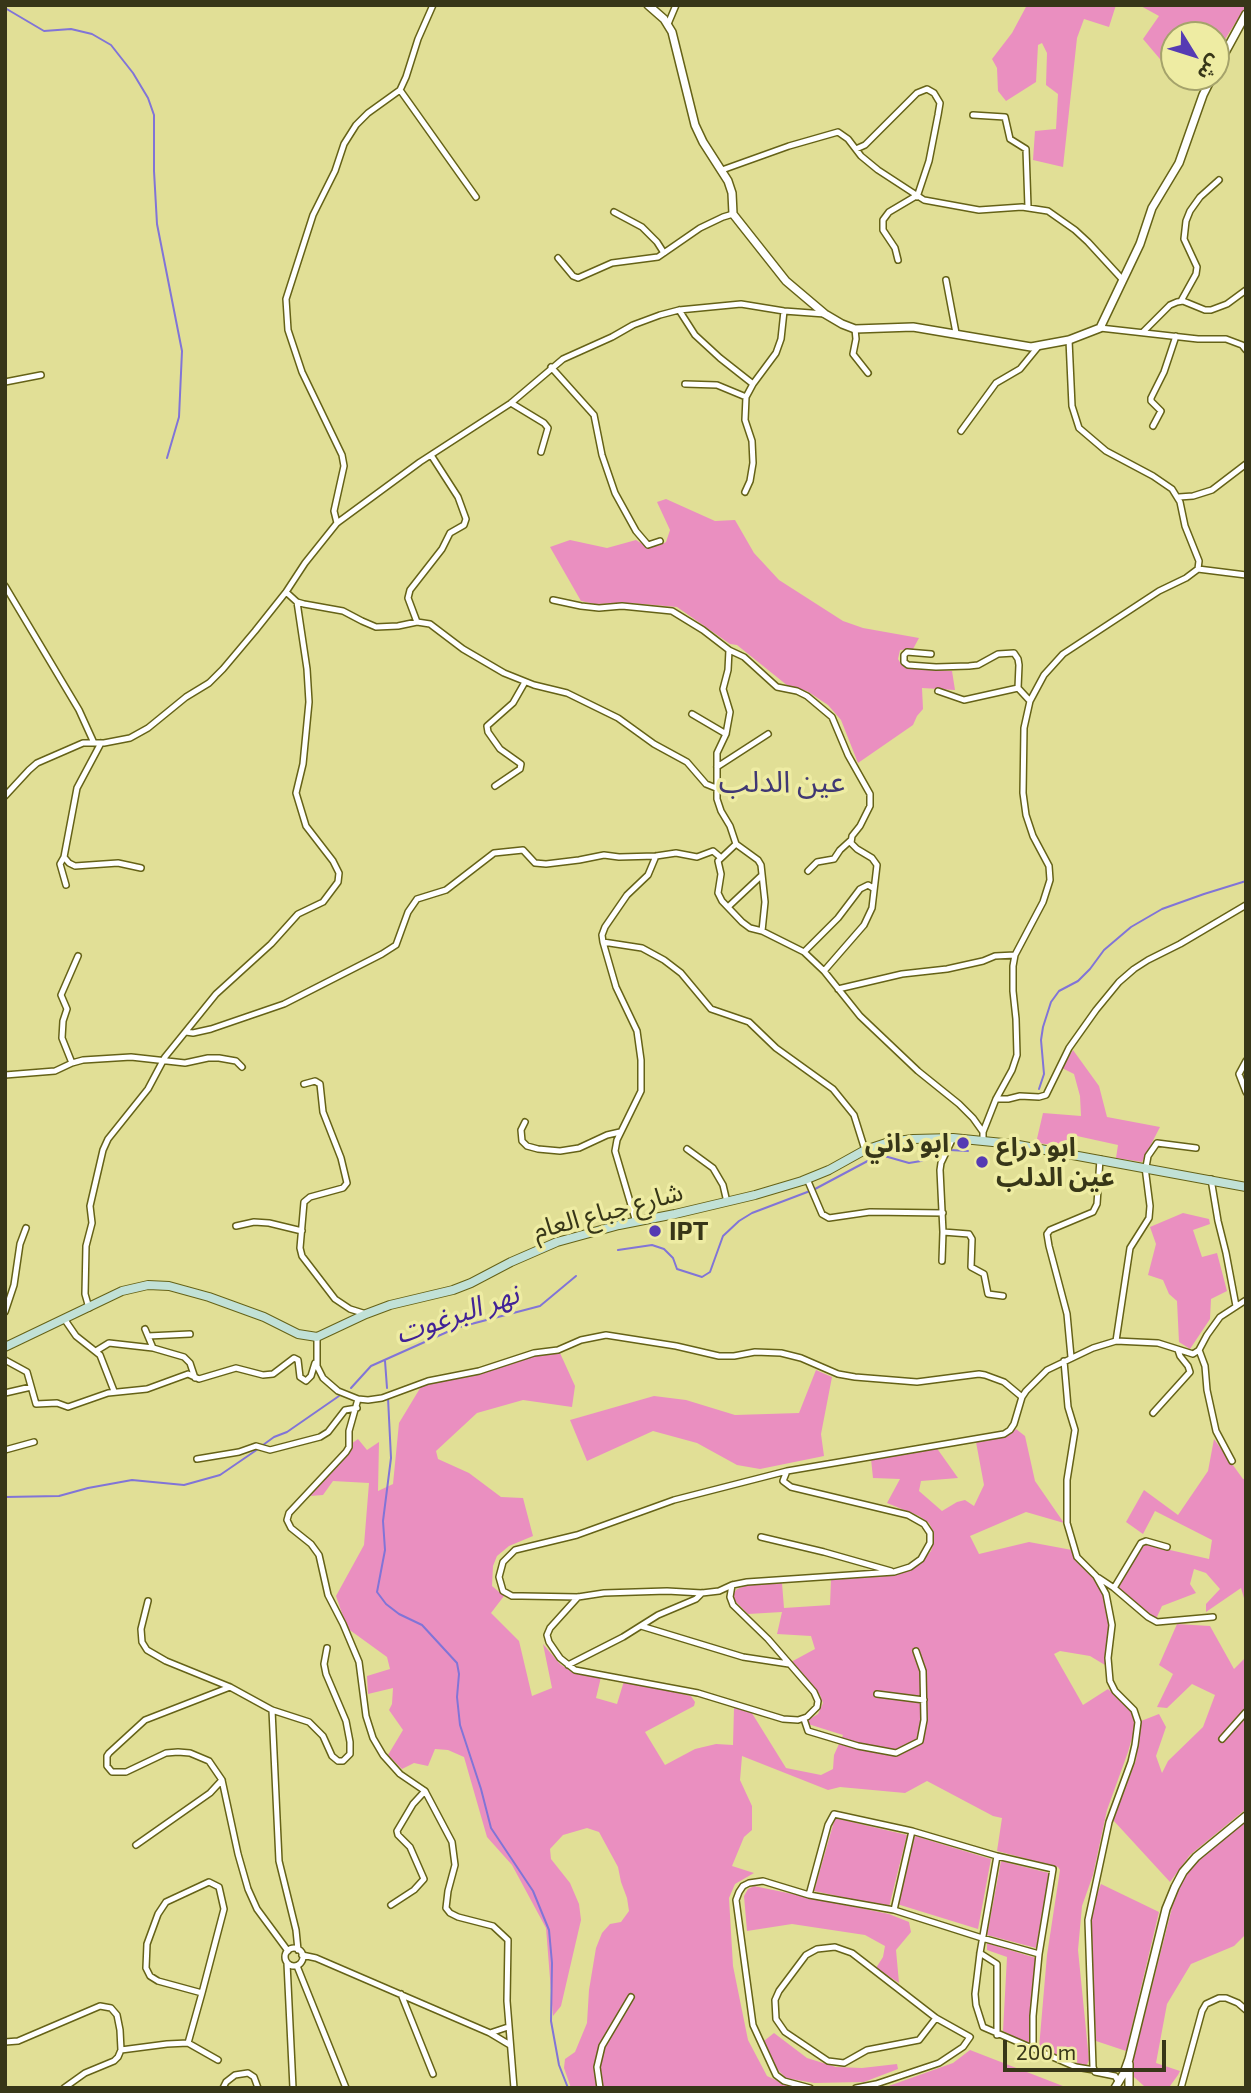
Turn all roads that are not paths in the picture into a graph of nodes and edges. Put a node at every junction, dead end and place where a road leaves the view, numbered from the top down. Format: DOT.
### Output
graph roads {
  1 [pos="433,5"];
  2 [pos="648,5"];
  3 [pos="676,5"];
  4 [pos="1246,14"];
  5 [pos="668,24"];
  6 [pos="1230,43"];
  7 [pos="400,90"];
  8 [pos="1205,91"];
  9 [pos="973,116"];
  10 [pos="864,145"];
  11 [pos="856,149"];
  12 [pos="861,156"];
  13 [pos="722,170"];
  14 [pos="1219,180"];
  15 [pos="916,196"];
  16 [pos="476,197"];
  17 [pos="1028,207"];
  18 [pos="614,212"];
  19 [pos="733,214"];
  20 [pos="664,253"];
  21 [pos="558,258"];
  22 [pos="898,260"];
  23 [pos="1122,279"];
  24 [pos="946,280"];
  25 [pos="1246,290"];
  26 [pos="1181,301"];
  27 [pos="679,310"];
  28 [pos="784,311"];
  29 [pos="825,314"];
  30 [pos="1100,328"];
  31 [pos="855,329"];
  32 [pos="1143,332"];
  33 [pos="956,333"];
  34 [pos="1176,336"];
  35 [pos="1069,340"];
  36 [pos="1038,346"];
  37 [pos="1246,350"];
  38 [pos="551,367"];
  39 [pos="868,373"];
  40 [pos="41,375"];
  41 [pos="5,382"];
  42 [pos="685,384"];
  43 [pos="753,384"];
  44 [pos="746,397"];
  45 [pos="511,403"];
  46 [pos="1153,426"];
  47 [pos="961,431"];
  48 [pos="541,453"];
  49 [pos="431,454"];
  50 [pos="1246,464"];
  51 [pos="746,492"];
  52 [pos="1179,497"];
  53 [pos="337,523"];
  54 [pos="660,541"];
  55 [pos="1198,569"];
  56 [pos="1246,575"];
  57 [pos="5,586"];
  58 [pos="286,592"];
  59 [pos="553,600"];
  60 [pos="297,602"];
  61 [pos="417,622"];
  62 [pos="729,650"];
  63 [pos="931,654"];
  64 [pos="525,682"];
  65 [pos="1018,688"];
  66 [pos="938,691"];
  67 [pos="1030,701"];
  68 [pos="692,714"];
  69 [pos="726,734"];
  70 [pos="768,734"];
  71 [pos="97,743"];
  72 [pos="717,767"];
  73 [pos="495,786"];
  74 [pos="716,788"];
  75 [pos="5,796"];
  76 [pos="851,840"];
  77 [pos="736,844"];
  78 [pos="656,856"];
  79 [pos="64,857"];
  80 [pos="720,858"];
  81 [pos="141,868"];
  82 [pos="808,871"];
  83 [pos="761,876"];
  84 [pos="66,885"];
  85 [pos="873,888"];
  86 [pos="1246,905"];
  87 [pos="728,907"];
  88 [pos="762,931"];
  89 [pos="603,942"];
  90 [pos="804,952"];
  91 [pos="1015,955"];
  92 [pos="78,956"];
  93 [pos="824,971"];
  94 [pos="838,989"];
  95 [pos="186,1032"];
  96 [pos="162,1061"];
  97 [pos="1246,1061"];
  98 [pos="72,1063"];
  99 [pos="242,1067"];
  100 [pos="5,1075"];
  101 [pos="304,1084"];
  102 [pos="1246,1091"];
  103 [pos="996,1099"];
  104 [pos="525,1122"];
  105 [pos="620,1132"];
  106 [pos="983,1136"];
  107 [pos="951,1141"];
  108 [pos="1196,1148"];
  109 [pos="687,1149"];
  110 [pos="865,1150"];
  111 [pos="1100,1159"];
  112 [pos="1145,1167"];
  113 [pos="1211,1179"];
  114 [pos="809,1183"];
  115 [pos="1246,1187"];
  116 [pos="727,1202"];
  117 [pos="943,1213"];
  118 [pos="636,1222"];
  119 [pos="236,1226"];
  120 [pos="26,1228"];
  121 [pos="302,1231"];
  122 [pos="943,1232"];
  123 [pos="942,1262"];
  124 [pos="1003,1296"];
  125 [pos="1246,1300"];
  126 [pos="1236,1306"];
  127 [pos="89,1308"];
  128 [pos="5,1312"];
  129 [pos="366,1314"];
  130 [pos="65,1320"];
  131 [pos="145,1329"];
  132 [pos="190,1334"];
  133 [pos="148,1336"];
  134 [pos="317,1337"];
  135 [pos="1115,1341"];
  136 [pos="5,1347"];
  137 [pos="153,1348"];
  138 [pos="1178,1350"];
  139 [pos="1199,1350"];
  140 [pos="96,1351"];
  141 [pos="316,1357"];
  142 [pos="1071,1357"];
  143 [pos="5,1360"];
  144 [pos="1064,1361"];
  145 [pos="195,1378"];
  146 [pos="31,1387"];
  147 [pos="114,1391"];
  148 [pos="5,1393"];
  149 [pos="1022,1397"];
  150 [pos="358,1399"];
  151 [pos="357,1408"];
  152 [pos="1153,1413"];
  153 [pos="34,1442"];
  154 [pos="5,1450"];
  155 [pos="197,1459"];
  156 [pos="1232,1461"];
  157 [pos="787,1471"];
  158 [pos="761,1538"];
  159 [pos="1167,1547"];
  160 [pos="894,1572"];
  161 [pos="1096,1576"];
  162 [pos="732,1585"];
  163 [pos="1114,1588"];
  164 [pos="702,1593"];
  165 [pos="578,1597"];
  166 [pos="148,1601"];
  167 [pos="1213,1617"];
  168 [pos="641,1626"];
  169 [pos="327,1648"];
  170 [pos="916,1651"];
  171 [pos="781,1655"];
  172 [pos="774,1662"];
  173 [pos="789,1664"];
  174 [pos="568,1665"];
  175 [pos="230,1687"];
  176 [pos="877,1694"];
  177 [pos="924,1700"];
  178 [pos="272,1710"];
  179 [pos="1246,1712"];
  180 [pos="804,1719"];
  181 [pos="1222,1739"];
  182 [pos="222,1780"];
  183 [pos="425,1791"];
  184 [pos="210,1793"];
  185 [pos="225,1799"];
  186 [pos="1246,1816"];
  187 [pos="912,1831"];
  188 [pos="136,1845"];
  189 [pos="997,1856"];
  190 [pos="809,1895"];
  191 [pos="391,1905"];
  192 [pos="894,1910"];
  193 [pos="982,1938"];
  194 [pos="288,1951"];
  195 [pos="300,1952"];
  196 [pos="980,1953"];
  197 [pos="1039,1954"];
  198 [pos="287,1963"];
  199 [pos="297,1966"];
  200 [pos="202,1993"];
  201 [pos="401,1994"];
  202 [pos="631,1997"];
  203 [pos="1246,2010"];
  204 [pos="936,2018"];
  205 [pos="508,2027"];
  206 [pos="983,2028"];
  207 [pos="490,2033"];
  208 [pos="997,2035"];
  209 [pos="970,2037"];
  210 [pos="5,2042"];
  211 [pos="188,2043"];
  212 [pos="510,2045"];
  213 [pos="1033,2049"];
  214 [pos="121,2050"];
  215 [pos="1129,2059"];
  216 [pos="218,2060"];
  217 [pos="1094,2070"];
  218 [pos="433,2074"];
  219 [pos="1117,2085"];
  220 [pos="1132,2087"];
  221 [pos="64,2088"];
  222 [pos="223,2088"];
  223 [pos="258,2088"];
  224 [pos="293,2088"];
  225 [pos="346,2088"];
  226 [pos="514,2088"];
  227 [pos="600,2088"];
  228 [pos="810,2088"];
  229 [pos="856,2088"];
  230 [pos="1181,2088"];
  1 -- 7 [label="street"];
  2 -- 5 [label="street"];
  3 -- 5 [label="street"];
  4 -- 6 [label="street"];
  5 -- 13 [label="street"];
  7 -- 16 [label="street"];
  7 -- 53 [label="street"];
  8 -- 23 [label="street"];
  9 -- 17 [label="street"];
  10 -- 11 [label="street"];
  10 -- 12 [label="street"];
  10 -- 15 [label="street"];
  11 -- 12 [label="street"];
  11 -- 13 [label="street"];
  12 -- 15 [label="street"];
  13 -- 19 [label="street"];
  14 -- 26 [label="street"];
  15 -- 17 [label="street"];
  15 -- 22 [label="street"];
  17 -- 23 [label="street"];
  18 -- 20 [label="street"];
  19 -- 20 [label="street"];
  19 -- 29 [label="street"];
  20 -- 21 [label="street"];
  23 -- 30 [label="street"];
  24 -- 33 [label="street"];
  25 -- 26 [label="street"];
  26 -- 32 [label="street"];
  27 -- 28 [label="street"];
  27 -- 38 [label="street"];
  27 -- 43 [label="street"];
  28 -- 29 [label="street"];
  28 -- 43 [label="street"];
  29 -- 31 [label="street"];
  30 -- 32 [label="street"];
  30 -- 35 [label="street"];
  31 -- 33 [label="street"];
  31 -- 39 [label="street"];
  32 -- 34 [label="street"];
  33 -- 36 [label="street"];
  34 -- 37 [label="street"];
  34 -- 46 [label="street"];
  35 -- 36 [label="street"];
  35 -- 52 [label="street"];
  36 -- 47 [label="street"];
  38 -- 45 [label="street"];
  38 -- 54 [label="street"];
  40 -- 41 [label="street"];
  42 -- 44 [label="street"];
  43 -- 44 [label="street"];
  44 -- 51 [label="street"];
  45 -- 48 [label="street"];
  45 -- 49 [label="street"];
  49 -- 53 [label="street"];
  49 -- 61 [label="street"];
  50 -- 52 [label="street"];
  52 -- 55 [label="street"];
  53 -- 58 [label="street"];
  55 -- 56 [label="street"];
  55 -- 67 [label="street"];
  57 -- 71 [label="street"];
  58 -- 60 [label="street"];
  58 -- 71 [label="street"];
  59 -- 62 [label="street"];
  60 -- 61 [label="street"];
  60 -- 95 [label="street"];
  61 -- 64 [label="street"];
  62 -- 69 [label="street"];
  62 -- 76 [label="street"];
  63 -- 65 [label="street"];
  64 -- 73 [label="street"];
  64 -- 74 [label="street"];
  65 -- 66 [label="street"];
  65 -- 67 [label="street"];
  67 -- 91 [label="street"];
  68 -- 69 [label="street"];
  69 -- 72 [label="street"];
  70 -- 72 [label="street"];
  71 -- 75 [label="street"];
  71 -- 79 [label="street"];
  72 -- 74 [label="street"];
  74 -- 77 [label="street"];
  76 -- 82 [label="street"];
  76 -- 85 [label="street"];
  77 -- 80 [label="street"];
  77 -- 83 [label="street"];
  78 -- 80 [label="street"];
  78 -- 89 [label="street"];
  78 -- 95 [label="street"];
  79 -- 81 [label="street"];
  79 -- 84 [label="street"];
  80 -- 87 [label="street"];
  83 -- 87 [label="street"];
  83 -- 88 [label="street"];
  85 -- 90 [label="street"];
  85 -- 93 [label="street"];
  86 -- 103 [label="street"];
  87 -- 88 [label="street"];
  88 -- 90 [label="street"];
  89 -- 105 [label="street"];
  89 -- 110 [label="street"];
  90 -- 93 [label="street"];
  91 -- 94 [label="street"];
  91 -- 103 [label="street"];
  92 -- 98 [label="street"];
  93 -- 94 [label="street"];
  94 -- 106 [label="street"];
  95 -- 96 [label="street"];
  96 -- 98 [label="street"];
  96 -- 99 [label="street"];
  96 -- 127 [label="street"];
  97 -- 102 [label="street"];
  98 -- 100 [label="street"];
  101 -- 121 [label="street"];
  103 -- 106 [label="street"];
  104 -- 105 [label="street"];
  105 -- 118 [label="street"];
  106 -- 107 [label="main road, شارع جباع العام"];
  106 -- 111 [label="main road, شارع جباع العام"];
  107 -- 110 [label="main road, شارع جباع العام"];
  107 -- 117 [label="street"];
  108 -- 112 [label="street"];
  109 -- 116 [label="street"];
  110 -- 114 [label="main road, شارع جباع العام"];
  111 -- 112 [label="main road, شارع جباع العام"];
  111 -- 142 [label="street"];
  112 -- 113 [label="main road, شارع جباع العام"];
  112 -- 135 [label="street"];
  113 -- 115 [label="main road, شارع جباع العام"];
  113 -- 126 [label="street"];
  114 -- 116 [label="main road, شارع جباع العام"];
  114 -- 117 [label="street"];
  116 -- 118 [label="main road, شارع جباع العام"];
  117 -- 122 [label="street"];
  118 -- 129 [label="main road, شارع جباع العام"];
  119 -- 121 [label="street"];
  120 -- 128 [label="street"];
  121 -- 129 [label="street"];
  122 -- 123 [label="street"];
  122 -- 124 [label="street"];
  125 -- 126 [label="street"];
  126 -- 139 [label="street"];
  127 -- 130 [label="main road"];
  127 -- 134 [label="main road"];
  129 -- 134 [label="main road, شارع جباع العام"];
  130 -- 136 [label="main road"];
  130 -- 140 [label="street"];
  131 -- 133 [label="street"];
  132 -- 133 [label="street"];
  133 -- 137 [label="street"];
  134 -- 141 [label="street"];
  135 -- 138 [label="street"];
  135 -- 142 [label="street"];
  137 -- 140 [label="street"];
  137 -- 145 [label="street"];
  138 -- 139 [label="street"];
  138 -- 152 [label="street"];
  139 -- 156 [label="street"];
  140 -- 147 [label="street"];
  141 -- 145 [label="street"];
  141 -- 150 [label="street"];
  142 -- 144 [label="street"];
  143 -- 146 [label="street"];
  144 -- 149 [label="street"];
  144 -- 161 [label="street"];
  145 -- 147 [label="street"];
  146 -- 147 [label="street"];
  146 -- 148 [label="street"];
  149 -- 150 [label="street"];
  149 -- 157 [label="street"];
  150 -- 151 [label="street"];
  151 -- 155 [label="street"];
  151 -- 183 [label="street"];
  153 -- 154 [label="street"];
  157 -- 160 [label="street"];
  157 -- 165 [label="street"];
  158 -- 160 [label="street"];
  159 -- 163 [label="street"];
  160 -- 162 [label="street"];
  161 -- 163 [label="street"];
  161 -- 217 [label="street"];
  162 -- 164 [label="street"];
  162 -- 171 [label="street"];
  163 -- 167 [label="street"];
  164 -- 165 [label="street"];
  164 -- 168 [label="street"];
  165 -- 174 [label="street"];
  166 -- 175 [label="street"];
  168 -- 172 [label="street"];
  168 -- 174 [label="street"];
  169 -- 178 [label="street"];
  170 -- 177 [label="street"];
  171 -- 172 [label="street"];
  171 -- 173 [label="street"];
  172 -- 173 [label="street"];
  173 -- 180 [label="street"];
  174 -- 180 [label="street"];
  175 -- 178 [label="street"];
  175 -- 182 [label="street"];
  176 -- 177 [label="street"];
  177 -- 180 [label="street"];
  178 -- 195 [label="street"];
  179 -- 181 [label="street"];
  182 -- 184 [label="street"];
  182 -- 185 [label="street"];
  183 -- 191 [label="street"];
  183 -- 205 [label="street"];
  184 -- 185 [label="street"];
  184 -- 188 [label="street"];
  185 -- 194 [label="street"];
  186 -- 215 [label="street"];
  187 -- 189 [label="street"];
  187 -- 190 [label="street"];
  187 -- 192 [label="street"];
  189 -- 193 [label="street"];
  189 -- 197 [label="street"];
  190 -- 192 [label="street"];
  190 -- 228 [label="street"];
  192 -- 193 [label="street"];
  193 -- 196 [label="street"];
  193 -- 197 [label="street"];
  194 -- 195 [label="street"];
  194 -- 198 [label="street"];
  195 -- 199 [label="street"];
  195 -- 201 [label="street"];
  196 -- 206 [label="street"];
  196 -- 208 [label="street"];
  197 -- 213 [label="street"];
  198 -- 199 [label="street"];
  198 -- 224 [label="street"];
  199 -- 225 [label="street"];
  200 -- 200 [label="street"];
  200 -- 211 [label="street"];
  201 -- 207 [label="street"];
  201 -- 218 [label="street"];
  202 -- 227 [label="street"];
  203 -- 230 [label="street"];
  204 -- 204 [label="street"];
  204 -- 209 [label="street"];
  205 -- 207 [label="street"];
  205 -- 212 [label="street"];
  206 -- 208 [label="street"];
  206 -- 209 [label="street"];
  207 -- 212 [label="street"];
  208 -- 213 [label="street"];
  209 -- 229 [label="street"];
  210 -- 214 [label="street"];
  211 -- 214 [label="street"];
  211 -- 216 [label="street"];
  212 -- 226 [label="street"];
  213 -- 217 [label="street"];
  214 -- 221 [label="street"];
  215 -- 219 [label="street"];
  215 -- 220 [label="street"];
  217 -- 219 [label="street"];
  219 -- 220 [label="street"];
  222 -- 223 [label="street"];
}
